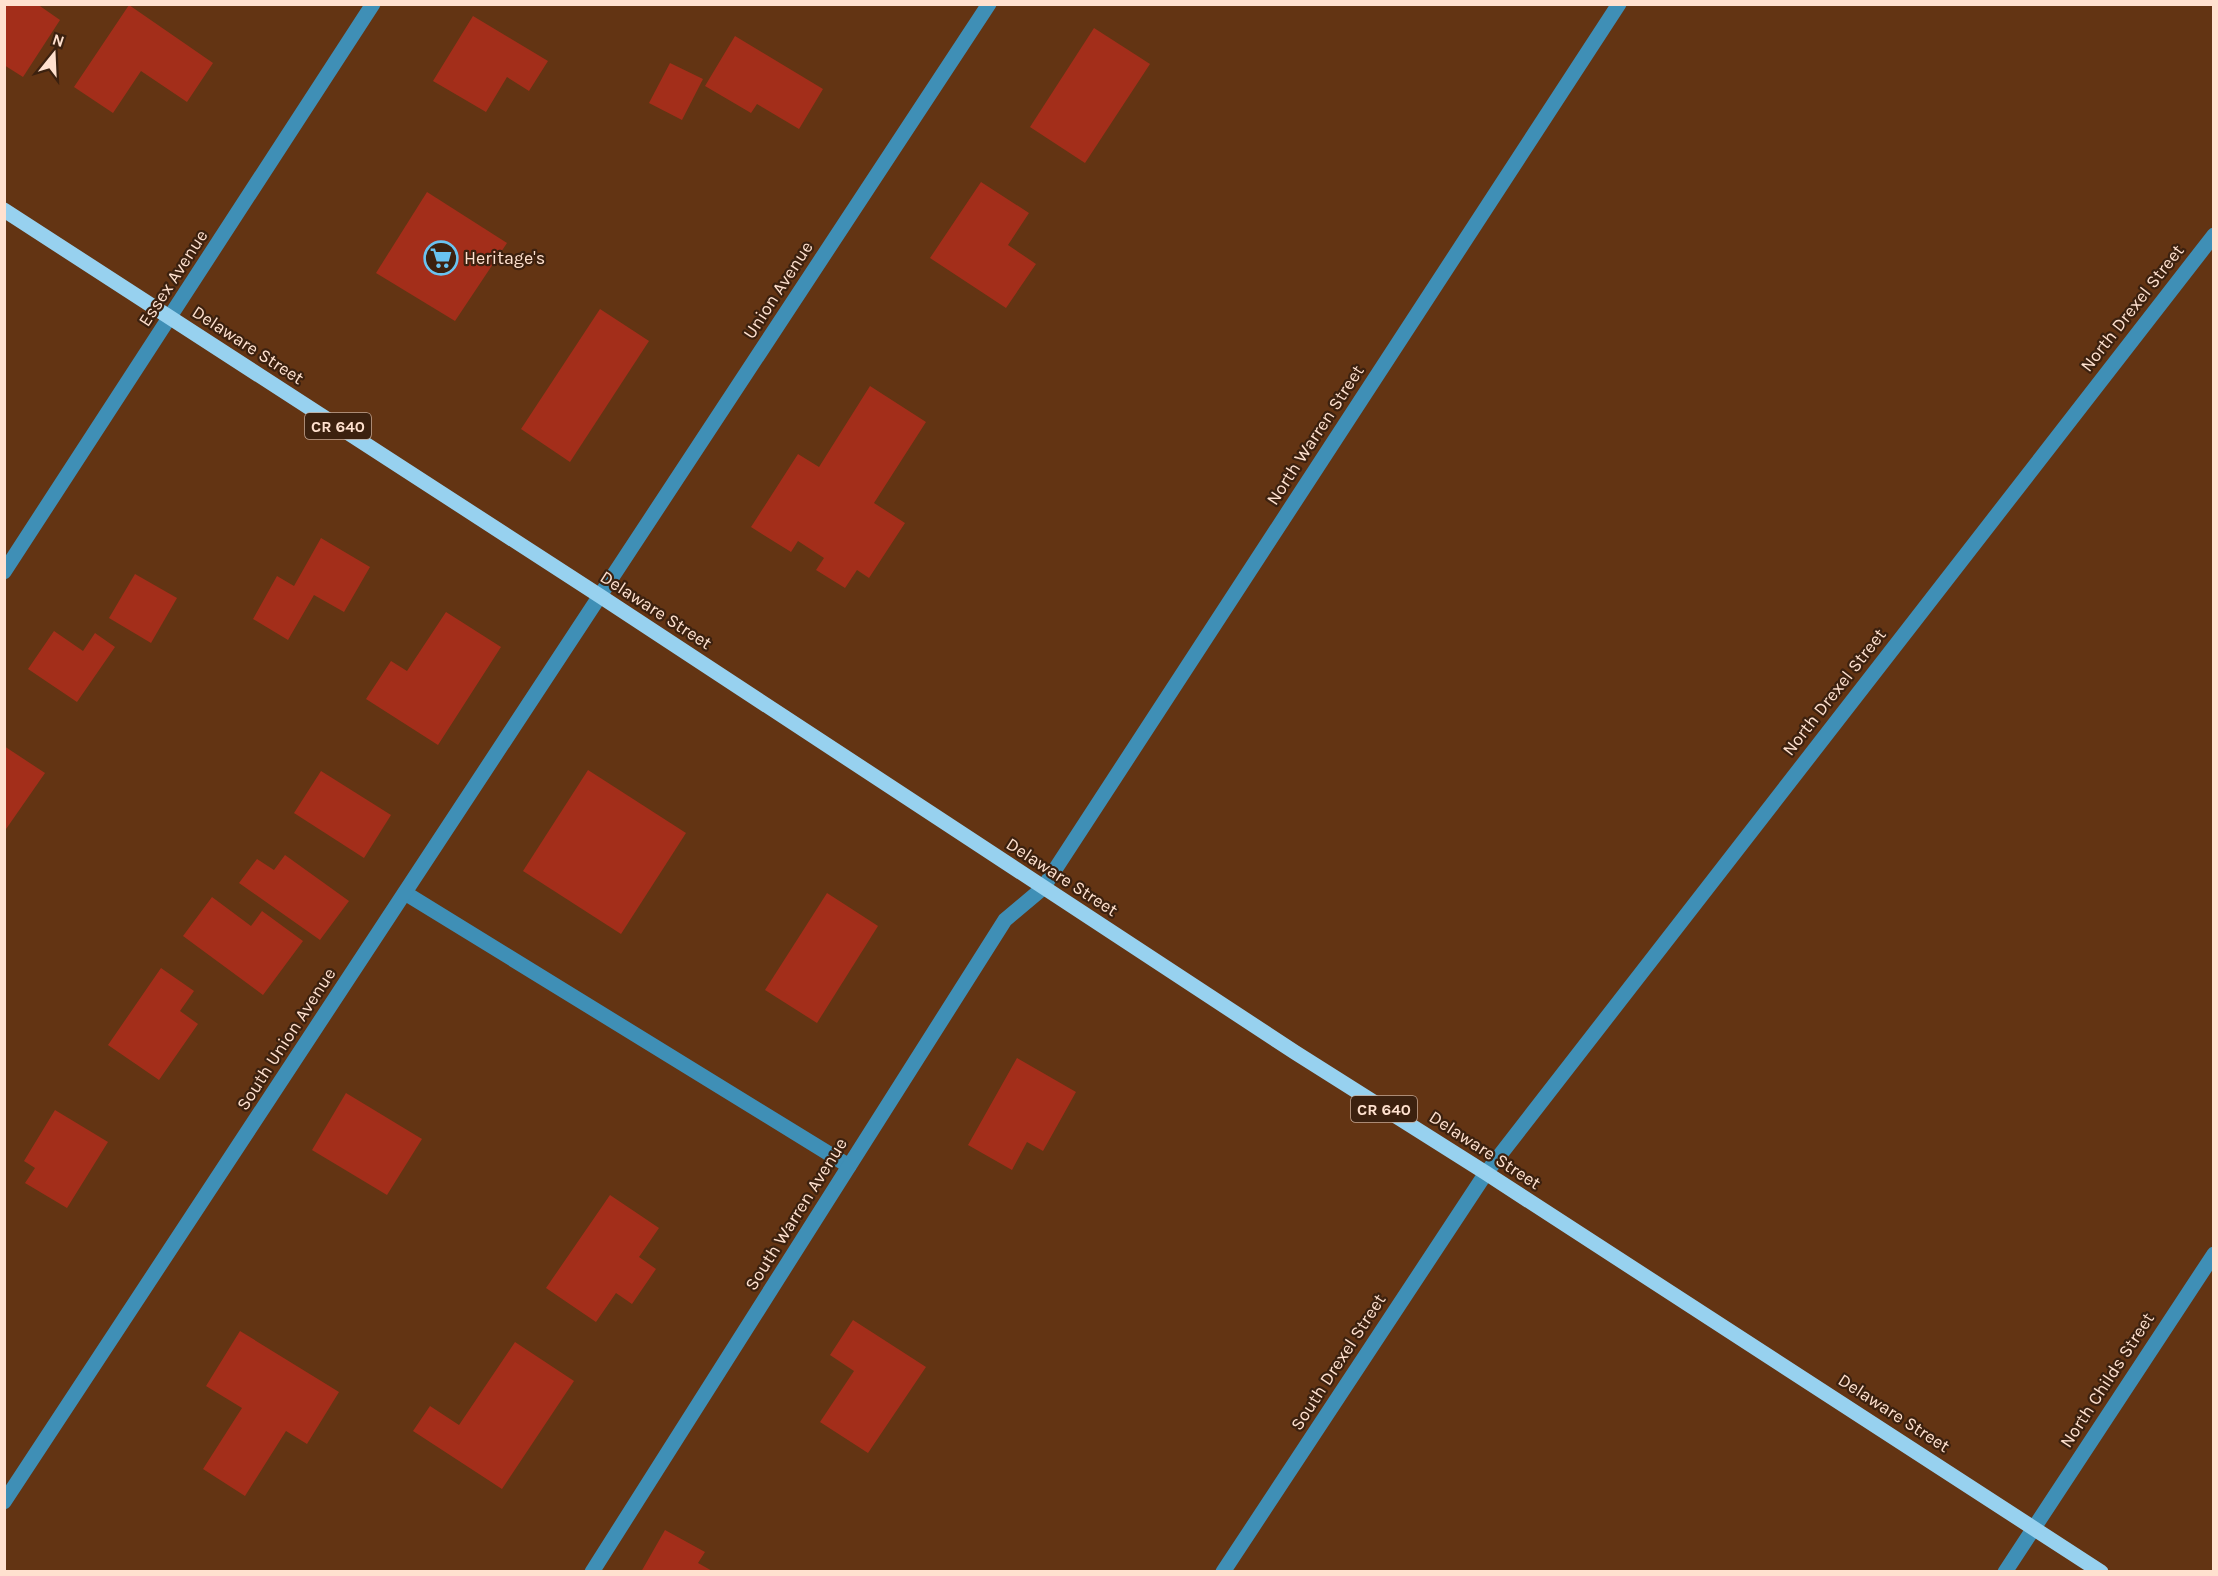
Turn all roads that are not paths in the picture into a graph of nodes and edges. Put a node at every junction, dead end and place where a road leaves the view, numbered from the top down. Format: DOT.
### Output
graph roads {
  1 [pos="373,4"];
  2 [pos="989,4"];
  3 [pos="1619,4"];
  4 [pos="4,210"];
  5 [pos="2214,235"];
  6 [pos="171,318"];
  7 [pos="4,572"];
  8 [pos="600,596"];
  9 [pos="1043,888"];
  10 [pos="405,893"];
  11 [pos="849,1166"];
  12 [pos="1485,1173"];
  13 [pos="2214,1254"];
  14 [pos="4,1502"];
  15 [pos="2034,1527"];
  16 [pos="592,1572"];
  17 [pos="1223,1572"];
  18 [pos="2005,1572"];
  19 [pos="2101,1572"];
  1 -- 6 [label="street, Essex Avenue"];
  2 -- 8 [label="street, Union Avenue"];
  3 -- 9 [label="street, North Warren Street"];
  4 -- 6 [label="main road, Delaware Street / CR 640"];
  5 -- 12 [label="street, North Drexel Street"];
  6 -- 7 [label="street, Essex Avenue"];
  6 -- 8 [label="main road, Delaware Street / CR 640"];
  8 -- 9 [label="main road, Delaware Street / CR 640"];
  8 -- 10 [label="street, South Union Avenue"];
  9 -- 11 [label="street, South Warren Avenue"];
  9 -- 12 [label="main road, Delaware Street / CR 640"];
  10 -- 11 [label="street"];
  10 -- 14 [label="street, South Union Avenue"];
  11 -- 16 [label="street, South Warren Avenue"];
  12 -- 15 [label="main road, Delaware Street / CR 640"];
  12 -- 17 [label="street, South Drexel Street"];
  13 -- 15 [label="street, North Childs Street"];
  15 -- 18 [label="street, North Childs Street"];
  15 -- 19 [label="main road, Delaware Street / CR 640"];
}
